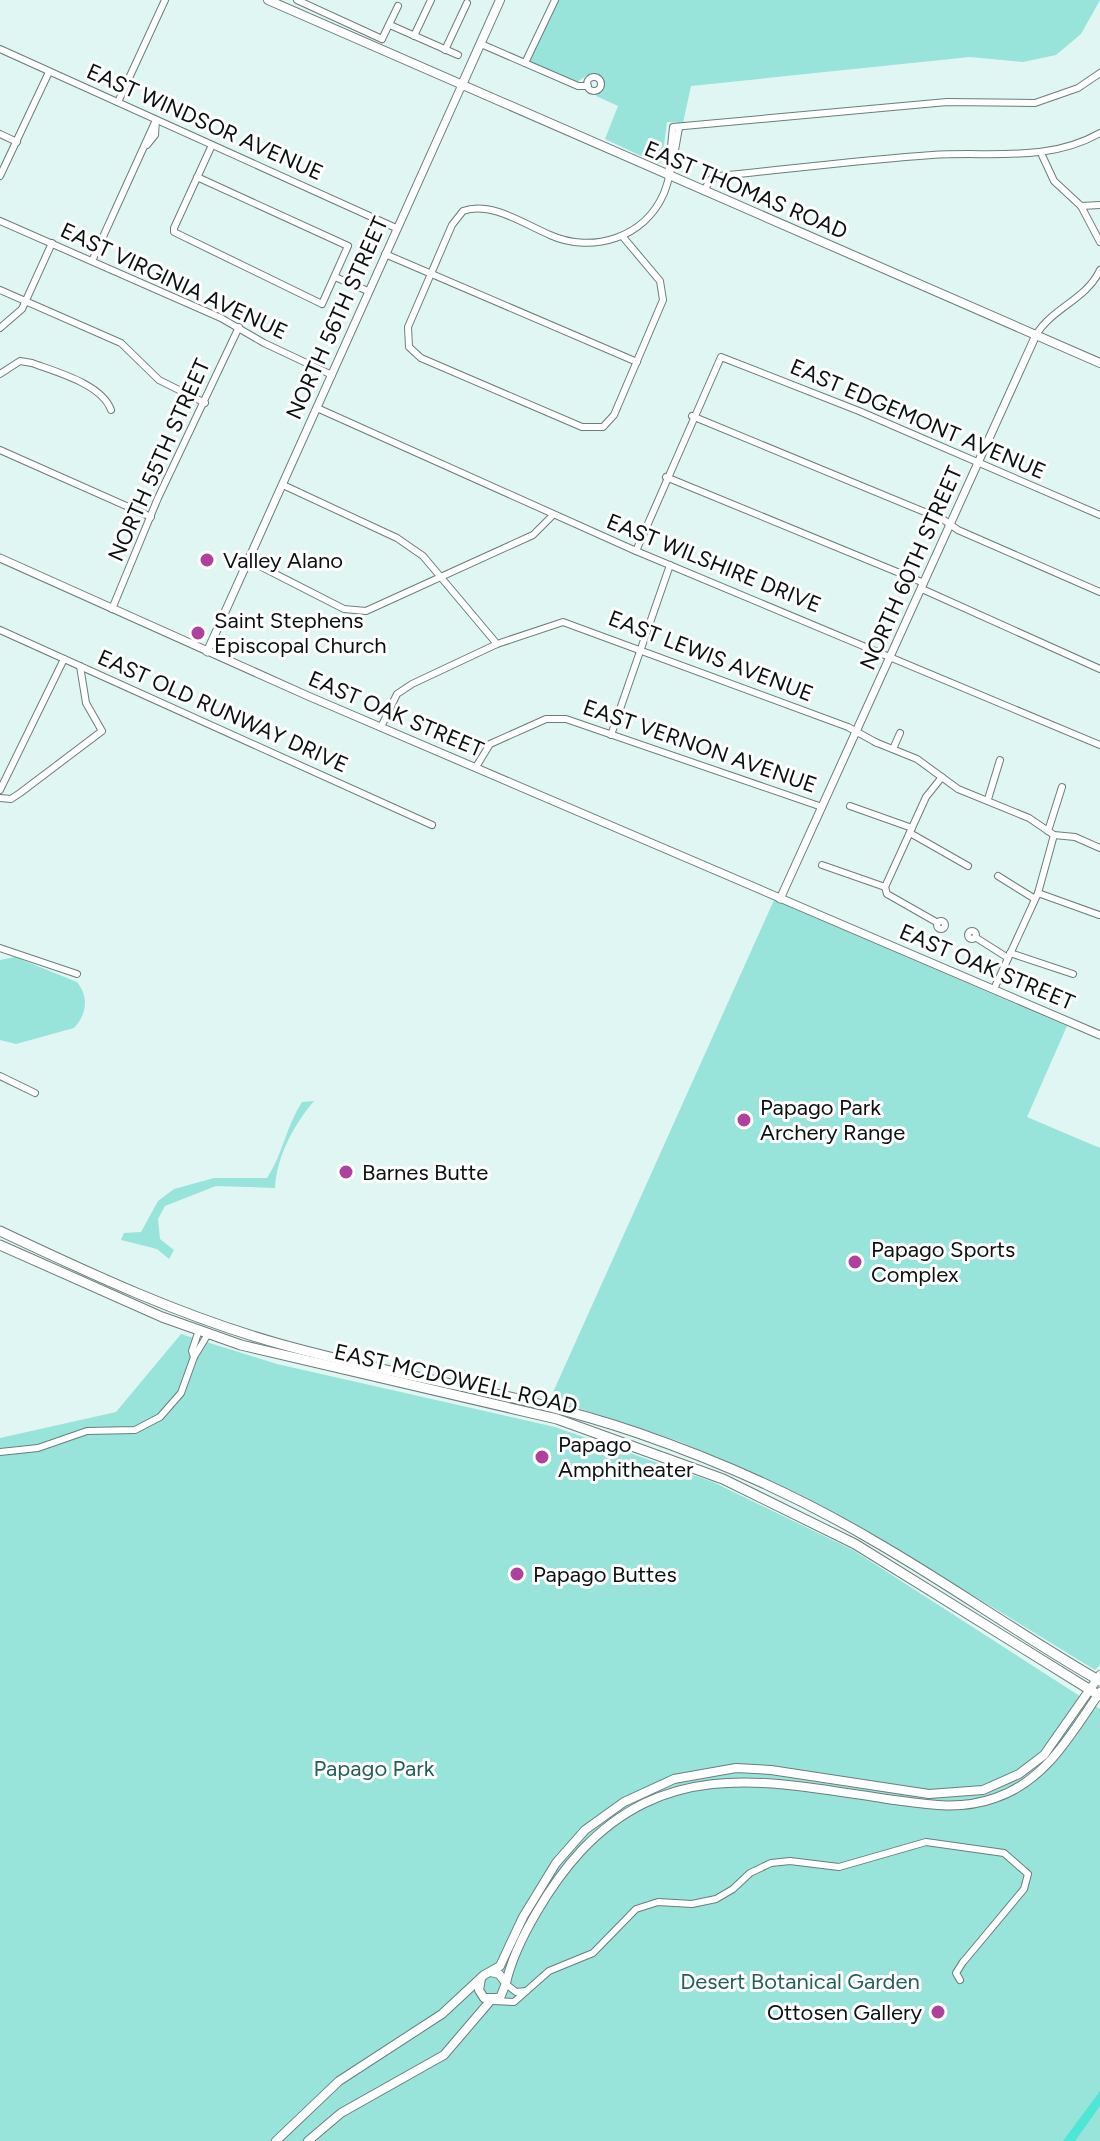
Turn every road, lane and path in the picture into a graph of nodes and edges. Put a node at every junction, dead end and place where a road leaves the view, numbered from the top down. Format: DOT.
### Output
graph roads {
  1 [pos="165,0"];
  2 [pos="268,0"];
  3 [pos="297,0"];
  4 [pos="431,0"];
  5 [pos="500,0"];
  6 [pos="555,0"];
  7 [pos="467,3"];
  8 [pos="398,6"];
  9 [pos="390,25"];
  10 [pos="414,36"];
  11 [pos="382,39"];
  12 [pos="481,44"];
  13 [pos="0,49"];
  14 [pos="378,49"];
  15 [pos="445,50"];
  16 [pos="458,55"];
  17 [pos="525,63"];
  18 [pos="49,72"];
  19 [pos="1100,73"];
  20 [pos="588,86"];
  21 [pos="461,87"];
  22 [pos="118,102"];
  23 [pos="156,120"];
  24 [pos="1100,133"];
  25 [pos="0,134"];
  26 [pos="17,142"];
  27 [pos="212,145"];
  28 [pos="1041,153"];
  29 [pos="0,176"];
  30 [pos="668,176"];
  31 [pos="197,177"];
  32 [pos="704,192"];
  33 [pos="1100,205"];
  34 [pos="1081,206"];
  35 [pos="0,221"];
  36 [pos="396,228"];
  37 [pos="623,237"];
  38 [pos="1100,242"];
  39 [pos="52,243"];
  40 [pos="385,254"];
  41 [pos="92,261"];
  42 [pos="1100,270"];
  43 [pos="431,273"];
  44 [pos="335,277"];
  45 [pos="0,290"];
  46 [pos="368,291"];
  47 [pos="26,301"];
  48 [pos="239,327"];
  49 [pos="0,328"];
  50 [pos="1036,335"];
  51 [pos="637,362"];
  52 [pos="1100,363"];
  53 [pos="0,374"];
  54 [pos="332,375"];
  55 [pos="205,403"];
  56 [pos="317,408"];
  57 [pos="111,410"];
  58 [pos="692,416"];
  59 [pos="0,450"];
  60 [pos="979,462"];
  61 [pos="666,477"];
  62 [pos="283,485"];
  63 [pos="553,515"];
  64 [pos="1100,515"];
  65 [pos="151,517"];
  66 [pos="951,525"];
  67 [pos="636,551"];
  68 [pos="0,558"];
  69 [pos="248,560"];
  70 [pos="670,565"];
  71 [pos="441,576"];
  72 [pos="923,586"];
  73 [pos="1100,592"];
  74 [pos="112,609"];
  75 [pos="0,630"];
  76 [pos="497,644"];
  77 [pos="641,649"];
  78 [pos="207,652"];
  79 [pos="891,656"];
  80 [pos="64,659"];
  81 [pos="80,666"];
  82 [pos="1100,669"];
  83 [pos="381,727"];
  84 [pos="857,732"];
  85 [pos="900,733"];
  86 [pos="611,735"];
  87 [pos="1100,745"];
  88 [pos="893,749"];
  89 [pos="1000,760"];
  90 [pos="476,767"];
  91 [pos="942,777"];
  92 [pos="1062,787"];
  93 [pos="0,790"];
  94 [pos="0,798"];
  95 [pos="988,799"];
  96 [pos="850,806"];
  97 [pos="822,807"];
  98 [pos="432,825"];
  99 [pos="911,831"];
  100 [pos="1051,833"];
  101 [pos="1100,848"];
  102 [pos="822,865"];
  103 [pos="968,866"];
  104 [pos="998,876"];
  105 [pos="885,887"];
  106 [pos="1036,896"];
  107 [pos="780,899"];
  108 [pos="1099,915"];
  109 [pos="938,923"];
  110 [pos="975,937"];
  111 [pos="0,948"];
  112 [pos="1009,956"];
  113 [pos="77,974"];
  114 [pos="1073,974"];
  115 [pos="994,989"];
  116 [pos="1100,1035"];
  117 [pos="0,1076"];
  118 [pos="35,1093"];
  119 [pos="0,1231"];
  120 [pos="0,1245"];
  121 [pos="204,1332"];
  122 [pos="278,1343"];
  123 [pos="0,1452"];
  124 [pos="1099,1679"];
  125 [pos="1097,1693"];
  126 [pos="491,1972"];
  127 [pos="482,1977"];
  128 [pos="960,1980"];
  129 [pos="506,1983"];
  130 [pos="526,1991"];
  131 [pos="492,2000"];
  132 [pos="276,2141"];
  133 [pos="308,2141"];
  1 -- 22 [label="street"];
  2 -- 14 [label="main road, EAST THOMAS ROAD"];
  3 -- 11 [label="street"];
  4 -- 10 [label="street"];
  5 -- 12 [label="main road, NORTH 56TH STREET"];
  6 -- 17 [label="street"];
  7 -- 15 [label="street"];
  8 -- 9 [label="street"];
  9 -- 10 [label="street"];
  9 -- 11 [label="street"];
  10 -- 15 [label="street"];
  11 -- 14 [label="street"];
  12 -- 17 [label="street"];
  12 -- 21 [label="main road, NORTH 56TH STREET"];
  13 -- 18 [label="street, EAST WINDSOR AVENUE"];
  14 -- 21 [label="main road, EAST THOMAS ROAD"];
  15 -- 16 [label="street"];
  17 -- 20 [label="street"];
  18 -- 22 [label="street, EAST WINDSOR AVENUE"];
  18 -- 26 [label="street"];
  19 -- 30 [label="street"];
  21 -- 30 [label="main road, EAST THOMAS ROAD"];
  21 -- 36 [label="street, NORTH 56TH STREET"];
  22 -- 23 [label="street, EAST WINDSOR AVENUE"];
  23 -- 27 [label="street, EAST WINDSOR AVENUE"];
  23 -- 41 [label="street"];
  24 -- 28 [label="street"];
  25 -- 26 [label="street"];
  26 -- 29 [label="street"];
  27 -- 31 [label="street"];
  27 -- 36 [label="street, EAST WINDSOR AVENUE"];
  28 -- 32 [label="street"];
  28 -- 34 [label="street"];
  30 -- 32 [label="main road, EAST THOMAS ROAD"];
  30 -- 37 [label="street"];
  31 -- 44 [label="street"];
  31 -- 44 [label="street"];
  32 -- 50 [label="main road, EAST THOMAS ROAD"];
  33 -- 34 [label="street"];
  34 -- 38 [label="street"];
  35 -- 39 [label="street, EAST VIRGINIA AVENUE"];
  36 -- 40 [label="street, NORTH 56TH STREET"];
  37 -- 43 [label="street"];
  37 -- 51 [label="street"];
  39 -- 41 [label="street, EAST VIRGINIA AVENUE"];
  39 -- 47 [label="street"];
  40 -- 43 [label="street"];
  40 -- 46 [label="street, NORTH 56TH STREET"];
  41 -- 48 [label="street, EAST VIRGINIA AVENUE"];
  42 -- 50 [label="street, NORTH 60TH STREET"];
  43 -- 51 [label="street"];
  43 -- 51 [label="street"];
  44 -- 46 [label="street"];
  45 -- 47 [label="street"];
  46 -- 54 [label="street, NORTH 56TH STREET"];
  47 -- 49 [label="street"];
  47 -- 55 [label="street"];
  48 -- 54 [label="street, EAST VIRGINIA AVENUE"];
  48 -- 55 [label="street, NORTH 55TH STREET"];
  50 -- 52 [label="main road, EAST THOMAS ROAD"];
  50 -- 60 [label="street, NORTH 60TH STREET"];
  53 -- 57 [label="street"];
  54 -- 56 [label="street, NORTH 56TH STREET"];
  55 -- 65 [label="street, NORTH 55TH STREET"];
  56 -- 62 [label="street, NORTH 56TH STREET"];
  56 -- 63 [label="street, EAST WILSHIRE DRIVE"];
  58 -- 60 [label="street, EAST EDGEMONT AVENUE"];
  58 -- 61 [label="street"];
  58 -- 66 [label="street"];
  59 -- 65 [label="street"];
  60 -- 64 [label="street, EAST EDGEMONT AVENUE"];
  60 -- 66 [label="street, NORTH 60TH STREET"];
  61 -- 67 [label="street"];
  61 -- 72 [label="street"];
  62 -- 69 [label="street, NORTH 56TH STREET"];
  62 -- 71 [label="street"];
  63 -- 67 [label="street, EAST WILSHIRE DRIVE"];
  63 -- 71 [label="street"];
  65 -- 74 [label="street, NORTH 55TH STREET"];
  66 -- 72 [label="street, NORTH 60TH STREET"];
  66 -- 73 [label="street"];
  67 -- 70 [label="street, EAST WILSHIRE DRIVE"];
  68 -- 74 [label="street, EAST OAK STREET"];
  69 -- 71 [label="street"];
  69 -- 78 [label="street, NORTH 56TH STREET"];
  70 -- 77 [label="street"];
  70 -- 79 [label="street, EAST WILSHIRE DRIVE"];
  71 -- 76 [label="street"];
  72 -- 79 [label="street, NORTH 60TH STREET"];
  72 -- 82 [label="street"];
  74 -- 78 [label="street, EAST OAK STREET"];
  75 -- 80 [label="street, EAST OLD RUNWAY DRIVE"];
  76 -- 77 [label="street, EAST LEWIS AVENUE"];
  76 -- 83 [label="street"];
  77 -- 84 [label="street, EAST LEWIS AVENUE"];
  77 -- 86 [label="street"];
  78 -- 83 [label="street, EAST OAK STREET"];
  79 -- 84 [label="street, NORTH 60TH STREET"];
  79 -- 87 [label="street, EAST WILSHIRE DRIVE"];
  80 -- 81 [label="street, EAST OLD RUNWAY DRIVE"];
  80 -- 93 [label="street"];
  81 -- 94 [label="street"];
  81 -- 98 [label="street, EAST OLD RUNWAY DRIVE"];
  83 -- 90 [label="street, EAST OAK STREET"];
  84 -- 88 [label="street, EAST LEWIS AVENUE"];
  84 -- 97 [label="street, NORTH 60TH STREET"];
  85 -- 88 [label="street"];
  86 -- 90 [label="street, EAST VERNON AVENUE"];
  86 -- 97 [label="street, EAST VERNON AVENUE"];
  88 -- 91 [label="street, EAST LEWIS AVENUE"];
  89 -- 95 [label="street"];
  90 -- 107 [label="street, EAST OAK STREET"];
  91 -- 95 [label="street, EAST LEWIS AVENUE"];
  91 -- 99 [label="street"];
  92 -- 100 [label="street"];
  95 -- 100 [label="street, EAST LEWIS AVENUE"];
  96 -- 99 [label="street"];
  97 -- 107 [label="street, NORTH 60TH STREET"];
  99 -- 103 [label="street"];
  99 -- 105 [label="street"];
  100 -- 101 [label="street, EAST LEWIS AVENUE"];
  100 -- 106 [label="street"];
  102 -- 105 [label="street"];
  104 -- 106 [label="street"];
  105 -- 109 [label="street"];
  106 -- 108 [label="street"];
  106 -- 112 [label="street"];
  107 -- 115 [label="street, EAST OAK STREET"];
  110 -- 112 [label="street"];
  111 -- 113 [label="street"];
  112 -- 114 [label="street"];
  112 -- 115 [label="street"];
  115 -- 116 [label="street, EAST OAK STREET"];
  117 -- 118 [label="street"];
  119 -- 122 [label="main road, EAST MCDOWELL ROAD"];
  120 -- 121 [label="main road, EAST MCDOWELL ROAD"];
  121 -- 122 [label="main road"];
  121 -- 123 [label="street"];
  121 -- 125 [label="main road, EAST MCDOWELL ROAD"];
  122 -- 124 [label="main road, EAST MCDOWELL ROAD"];
  124 -- 125 [label="main road"];
  125 -- 126 [label="main road"];
  125 -- 129 [label="main road"];
  126 -- 127 [label="main road"];
  126 -- 129 [label="main road"];
  127 -- 131 [label="main road"];
  127 -- 132 [label="main road"];
  128 -- 130 [label="street"];
  129 -- 130 [label="street"];
  129 -- 131 [label="main road"];
  130 -- 131 [label="street"];
  131 -- 133 [label="main road"];
}
